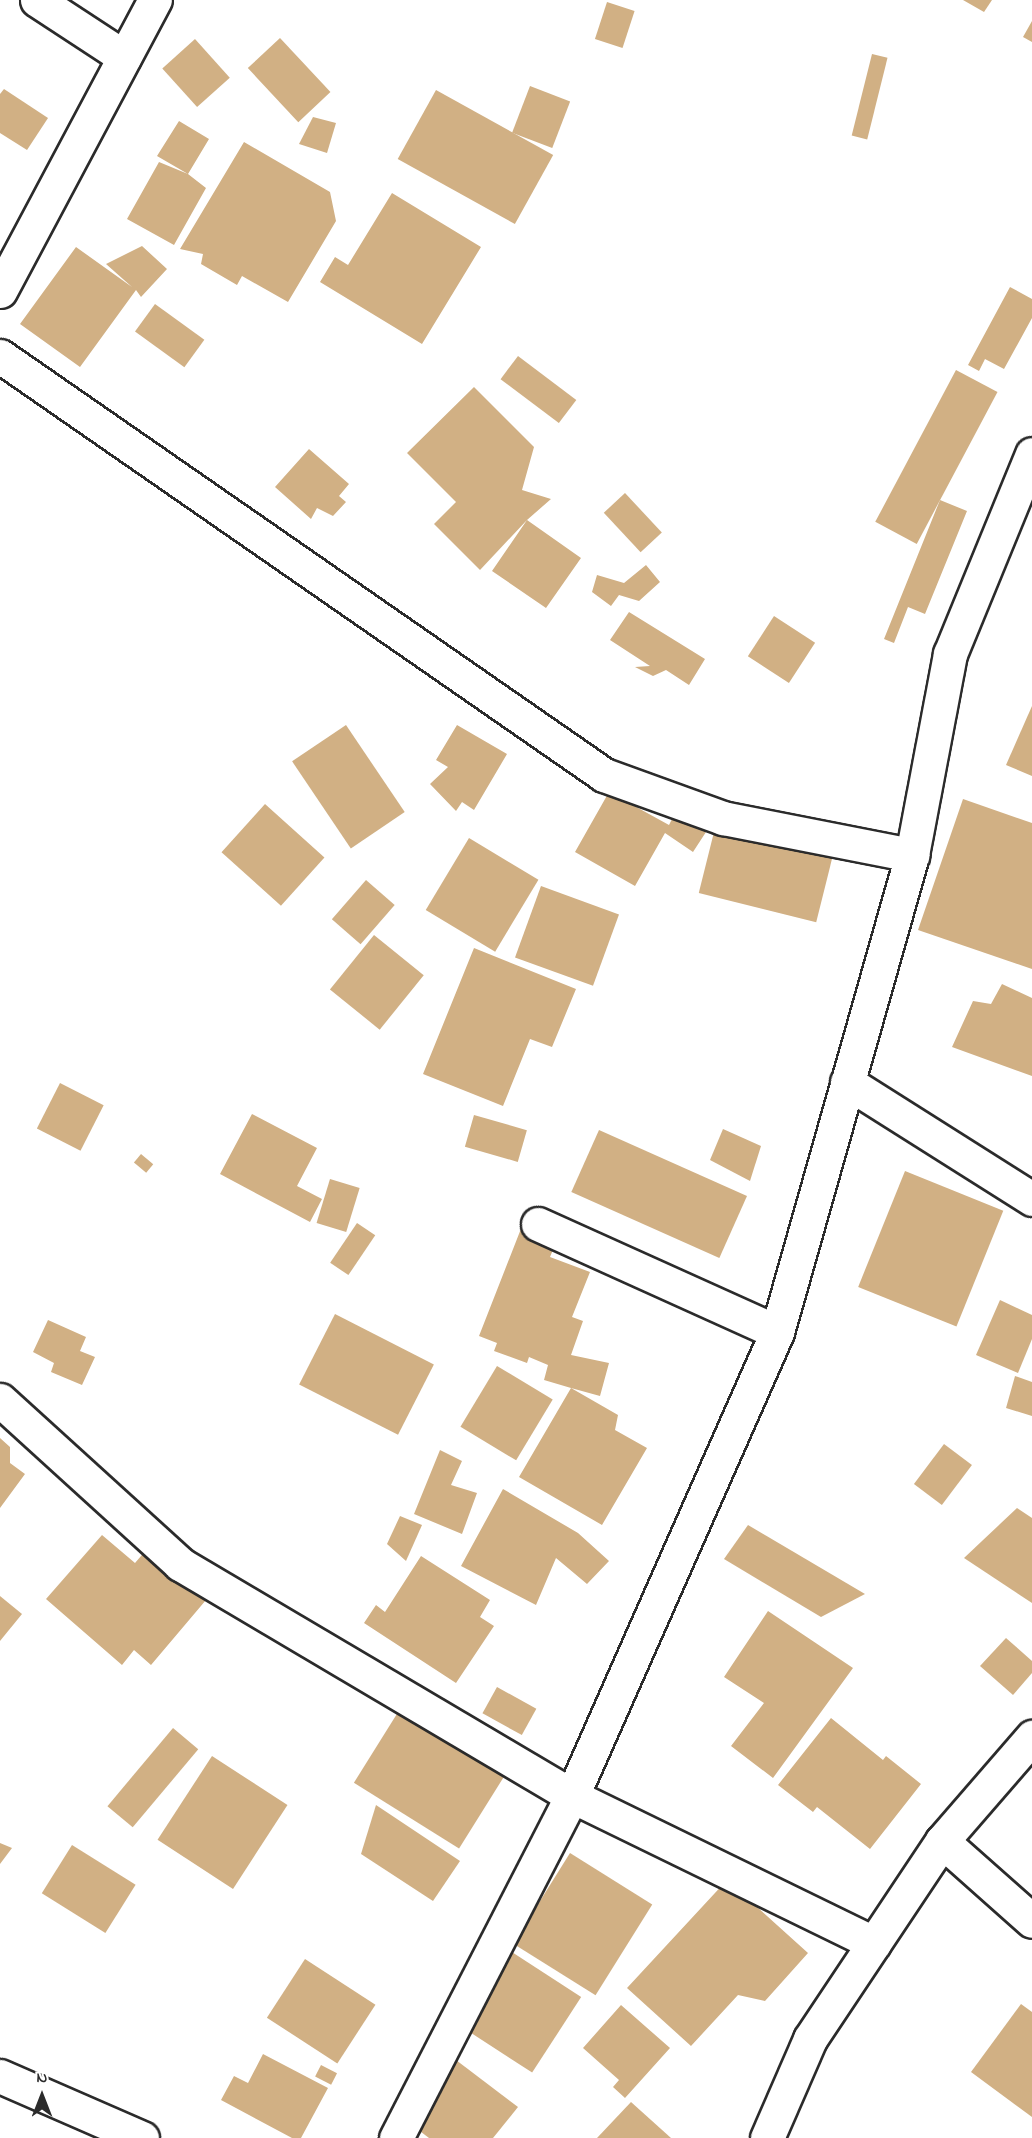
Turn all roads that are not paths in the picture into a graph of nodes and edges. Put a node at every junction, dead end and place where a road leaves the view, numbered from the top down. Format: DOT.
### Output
graph roads {
  1 [pos="37,0"];
  2 [pos="155,0"];
  3 [pos="124,57"];
  4 [pos="0,291"];
  5 [pos="0,356"];
  6 [pos="1032,454"];
  7 [pos="912,855"];
  8 [pos="848,1082"];
  9 [pos="1032,1199"];
  10 [pos="538,1224"];
  11 [pos="777,1332"];
  12 [pos="0,1400"];
  13 [pos="1032,1737"];
  14 [pos="572,1796"];
  15 [pos="942,1841"];
  16 [pos="1032,1921"];
  17 [pos="874,1943"];
  18 [pos="0,2076"];
  19 [pos="142,2138"];
  20 [pos="396,2138"];
  21 [pos="767,2138"];
  1 -- 3 [label="street"];
  2 -- 3 [label="street"];
  3 -- 4 [label="street"];
  5 -- 7 [label="street"];
  6 -- 7 [label="street"];
  7 -- 8 [label="street"];
  8 -- 9 [label="street"];
  8 -- 11 [label="street"];
  10 -- 11 [label="street"];
  11 -- 14 [label="street"];
  12 -- 14 [label="street"];
  13 -- 15 [label="street"];
  14 -- 17 [label="street"];
  14 -- 20 [label="street"];
  15 -- 16 [label="street"];
  15 -- 17 [label="street"];
  17 -- 21 [label="street"];
  18 -- 19 [label="street"];
}
